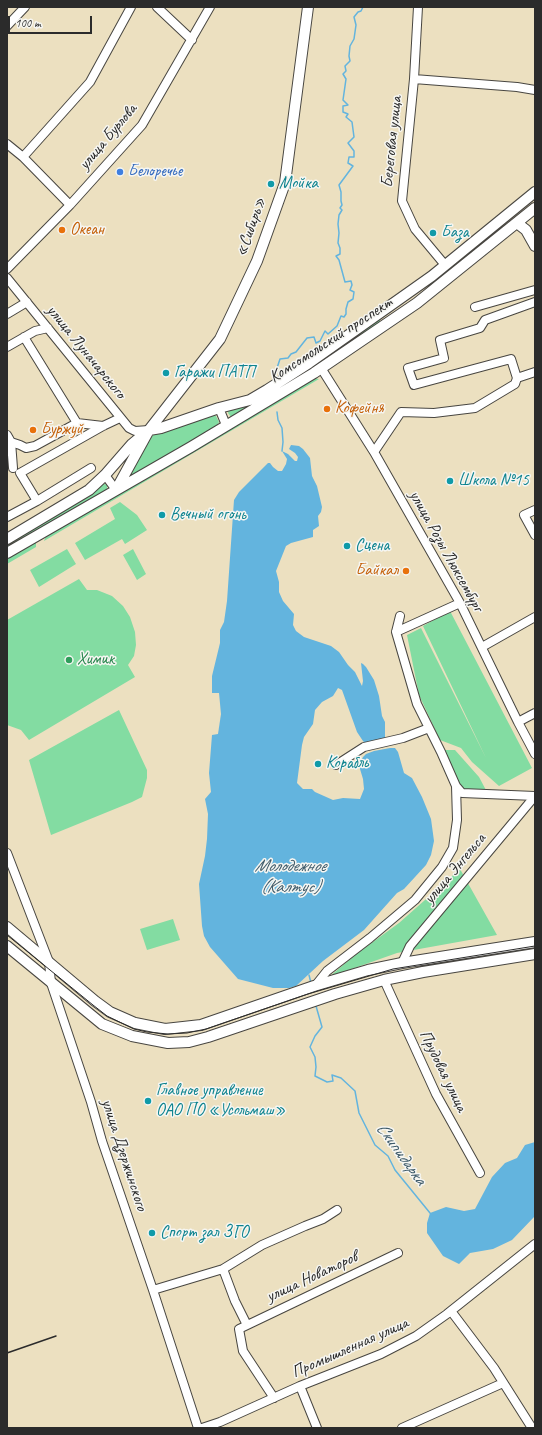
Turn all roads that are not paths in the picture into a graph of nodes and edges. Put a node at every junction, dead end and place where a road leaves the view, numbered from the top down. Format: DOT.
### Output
graph roads {
  1 [pos="25,7"];
  2 [pos="131,7"];
  3 [pos="157,7"];
  4 [pos="210,7"];
  5 [pos="308,7"];
  6 [pos="418,7"];
  7 [pos="7,26"];
  8 [pos="192,40"];
  9 [pos="414,78"];
  10 [pos="535,90"];
  11 [pos="7,144"];
  12 [pos="22,157"];
  13 [pos="535,192"];
  14 [pos="70,205"];
  15 [pos="535,208"];
  16 [pos="517,223"];
  17 [pos="535,246"];
  18 [pos="445,265"];
  19 [pos="7,269"];
  20 [pos="7,278"];
  21 [pos="535,290"];
  22 [pos="27,302"];
  23 [pos="535,302"];
  24 [pos="475,307"];
  25 [pos="382,312"];
  26 [pos="7,314"];
  27 [pos="388,322"];
  28 [pos="48,328"];
  29 [pos="24,337"];
  30 [pos="7,346"];
  31 [pos="321,368"];
  32 [pos="535,372"];
  33 [pos="517,378"];
  34 [pos="219,408"];
  35 [pos="120,418"];
  36 [pos="77,423"];
  37 [pos="226,425"];
  38 [pos="103,426"];
  39 [pos="129,428"];
  40 [pos="149,430"];
  41 [pos="7,434"];
  42 [pos="11,442"];
  43 [pos="132,444"];
  44 [pos="374,452"];
  45 [pos="91,468"];
  46 [pos="13,470"];
  47 [pos="105,475"];
  48 [pos="116,490"];
  49 [pos="37,501"];
  50 [pos="535,510"];
  51 [pos="7,518"];
  52 [pos="535,535"];
  53 [pos="7,539"];
  54 [pos="7,553"];
  55 [pos="460,603"];
  56 [pos="400,616"];
  57 [pos="535,617"];
  58 [pos="396,632"];
  59 [pos="482,647"];
  60 [pos="535,713"];
  61 [pos="518,722"];
  62 [pos="429,728"];
  63 [pos="535,754"];
  64 [pos="336,765"];
  65 [pos="456,786"];
  66 [pos="535,796"];
  67 [pos="7,853"];
  68 [pos="7,927"];
  69 [pos="535,942"];
  70 [pos="7,946"];
  71 [pos="535,954"];
  72 [pos="48,962"];
  73 [pos="402,963"];
  74 [pos="384,980"];
  75 [pos="51,983"];
  76 [pos="314,986"];
  77 [pos="480,1173"];
  78 [pos="337,1210"];
  79 [pos="535,1244"];
  80 [pos="398,1253"];
  81 [pos="223,1269"];
  82 [pos="154,1290"];
  83 [pos="451,1311"];
  84 [pos="247,1325"];
  85 [pos="503,1383"];
  86 [pos="300,1386"];
  87 [pos="274,1398"];
  88 [pos="198,1428"];
  89 [pos="202,1428"];
  90 [pos="317,1428"];
  91 [pos="402,1428"];
  92 [pos="532,1428"];
  1 -- 7 [label="street"];
  2 -- 12 [label="street"];
  3 -- 8 [label="street"];
  4 -- 8 [label="street, улица Бурлова"];
  5 -- 40 [label="main road, «Сибирь»"];
  6 -- 9 [label="street, Береговая улица"];
  8 -- 14 [label="street, улица Бурлова"];
  9 -- 10 [label="street"];
  9 -- 18 [label="street, Береговая улица"];
  11 -- 12 [label="street"];
  12 -- 14 [label="street"];
  13 -- 18 [label="main road, Комсомольский проспект"];
  14 -- 19 [label="street, улица Бурлова"];
  15 -- 16 [label="main road, Комсомольский проспект"];
  16 -- 17 [label="main road"];
  16 -- 27 [label="main road, Комсомольский проспект"];
  18 -- 25 [label="main road, Комсомольский проспект"];
  20 -- 22 [label="street, улица Луначарского"];
  21 -- 24 [label="street"];
  22 -- 26 [label="street"];
  22 -- 28 [label="street, улица Луначарского"];
  23 -- 33 [label="street"];
  25 -- 27 [label="main road"];
  25 -- 34 [label="main road, Комсомольский проспект"];
  27 -- 31 [label="main road, Комсомольский проспект"];
  28 -- 29 [label="street"];
  28 -- 35 [label="street, улица Луначарского"];
  29 -- 30 [label="street"];
  29 -- 36 [label="street"];
  31 -- 37 [label="main road, Комсомольский проспект"];
  31 -- 44 [label="street, улица Розы Люксембург"];
  32 -- 33 [label="street"];
  33 -- 44 [label="street"];
  34 -- 37 [label="street"];
  34 -- 40 [label="main road, Комсомольский проспект"];
  35 -- 38 [label="street"];
  35 -- 39 [label="street, улица Луначарского"];
  36 -- 38 [label="street"];
  36 -- 42 [label="street"];
  37 -- 48 [label="main road, Комсомольский проспект"];
  38 -- 46 [label="street"];
  39 -- 40 [label="street"];
  39 -- 43 [label="street"];
  40 -- 43 [label="main road, «Сибирь»"];
  40 -- 48 [label="main road, «Сибирь»"];
  41 -- 42 [label="street"];
  42 -- 46 [label="street"];
  43 -- 47 [label="main road, «Сибирь»"];
  44 -- 55 [label="street, улица Розы Люксембург"];
  45 -- 49 [label="street"];
  46 -- 49 [label="street"];
  47 -- 48 [label="street"];
  47 -- 53 [label="main road"];
  48 -- 54 [label="main road, Комсомольский проспект"];
  49 -- 51 [label="street"];
  50 -- 52 [label="street"];
  55 -- 58 [label="street"];
  55 -- 59 [label="street, улица Розы Люксембург"];
  56 -- 58 [label="street"];
  57 -- 59 [label="street"];
  58 -- 62 [label="street"];
  59 -- 61 [label="street, улица Розы Люксембург"];
  60 -- 61 [label="street"];
  61 -- 63 [label="street, улица Розы Люксембург"];
  62 -- 64 [label="street"];
  62 -- 65 [label="street"];
  65 -- 66 [label="street"];
  65 -- 76 [label="street"];
  66 -- 73 [label="street, улица Энгельса"];
  67 -- 72 [label="street, улица Дзержинского"];
  68 -- 72 [label="main road"];
  69 -- 73 [label="main road"];
  70 -- 75 [label="main road"];
  71 -- 74 [label="main road"];
  72 -- 75 [label="street, улица Дзержинского"];
  72 -- 76 [label="main road"];
  73 -- 76 [label="main road"];
  74 -- 75 [label="main road"];
  74 -- 77 [label="street, Прудовая улица"];
  75 -- 82 [label="street, улица Дзержинского"];
  78 -- 81 [label="street"];
  79 -- 83 [label="street, Промышленная улица"];
  80 -- 84 [label="street, улица Новаторов"];
  81 -- 82 [label="street"];
  81 -- 84 [label="street"];
  82 -- 88 [label="street, улица Дзержинского"];
  83 -- 85 [label="street"];
  83 -- 86 [label="street, Промышленная улица"];
  84 -- 87 [label="street, улица Новаторов"];
  85 -- 91 [label="street"];
  85 -- 92 [label="street"];
  86 -- 87 [label="street, Промышленная улица"];
  86 -- 90 [label="street"];
  87 -- 89 [label="street, Промышленная улица"];
}
